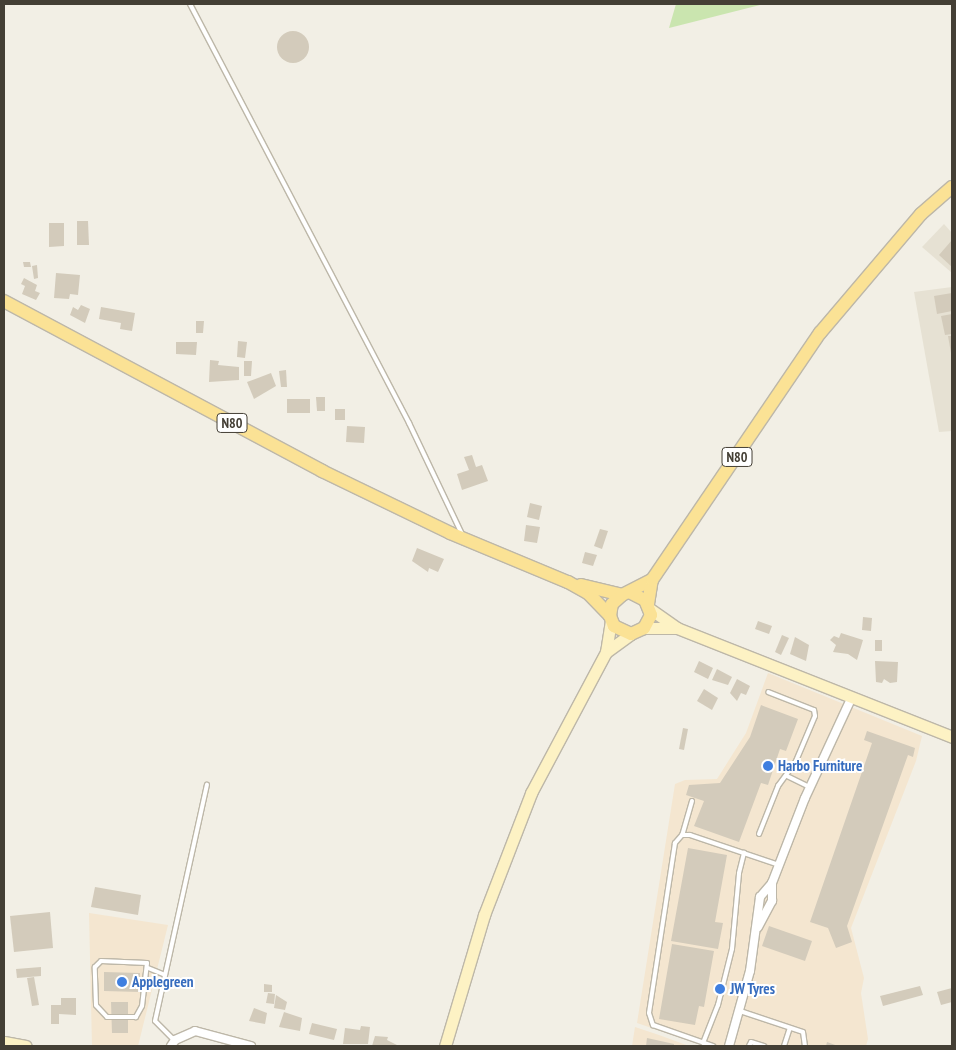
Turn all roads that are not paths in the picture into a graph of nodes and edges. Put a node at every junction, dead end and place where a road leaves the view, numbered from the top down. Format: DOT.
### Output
graph roads {
  1 [pos="190,4"];
  2 [pos="952,187"];
  3 [pos="4,301"];
  4 [pos="464,539"];
  5 [pos="652,580"];
  6 [pos="568,582"];
  7 [pos="626,594"];
  8 [pos="649,606"];
  9 [pos="611,619"];
  10 [pos="644,628"];
  11 [pos="677,628"];
  12 [pos="630,634"];
  13 [pos="606,652"];
  14 [pos="768,692"];
  15 [pos="851,698"];
  16 [pos="952,737"];
  17 [pos="787,776"];
  18 [pos="207,785"];
  19 [pos="810,787"];
  20 [pos="692,801"];
  21 [pos="759,834"];
  22 [pos="682,835"];
  23 [pos="744,853"];
  24 [pos="779,865"];
  25 [pos="772,882"];
  26 [pos="757,929"];
  27 [pos="148,968"];
  28 [pos="165,974"];
  29 [pos="740,1011"];
  30 [pos="790,1028"];
  31 [pos="4,1042"];
  32 [pos="703,1043"];
  33 [pos="173,1044"];
  34 [pos="26,1046"];
  35 [pos="251,1046"];
  36 [pos="445,1046"];
  37 [pos="713,1046"];
  38 [pos="729,1046"];
  39 [pos="749,1046"];
  40 [pos="764,1046"];
  41 [pos="784,1046"];
  42 [pos="805,1046"];
  1 -- 4 [label="lane"];
  2 -- 5 [label="main road, N80"];
  3 -- 4 [label="main road, N80"];
  4 -- 6 [label="main road, N80"];
  5 -- 7 [label="main road, N80"];
  5 -- 8 [label="main road, N80"];
  6 -- 7 [label="main road, N80"];
  6 -- 9 [label="main road, N80"];
  7 -- 8 [label="main road, N80"];
  7 -- 9 [label="main road, N80"];
  8 -- 10 [label="main road, N80"];
  8 -- 11 [label="main road"];
  9 -- 12 [label="main road, N80"];
  9 -- 13 [label="main road"];
  10 -- 11 [label="main road"];
  10 -- 12 [label="main road"];
  11 -- 15 [label="main road"];
  12 -- 13 [label="main road"];
  13 -- 36 [label="main road"];
  14 -- 17 [label="lane"];
  15 -- 16 [label="main road"];
  15 -- 19 [label="street"];
  17 -- 19 [label="lane"];
  17 -- 21 [label="lane"];
  18 -- 28 [label="lane"];
  19 -- 24 [label="street"];
  20 -- 22 [label="lane"];
  22 -- 23 [label="lane"];
  22 -- 32 [label="lane"];
  23 -- 24 [label="lane"];
  23 -- 32 [label="lane"];
  24 -- 25 [label="street"];
  25 -- 26 [label="street"];
  25 -- 26 [label="street"];
  26 -- 29 [label="street"];
  27 -- 27 [label="lane"];
  27 -- 28 [label="lane"];
  28 -- 33 [label="lane"];
  29 -- 30 [label="lane"];
  29 -- 38 [label="street"];
  30 -- 41 [label="lane"];
  30 -- 42 [label="lane"];
  31 -- 34 [label="main road"];
  32 -- 37 [label="lane"];
  33 -- 35 [label="street"];
  39 -- 40 [label="lane"];
}
